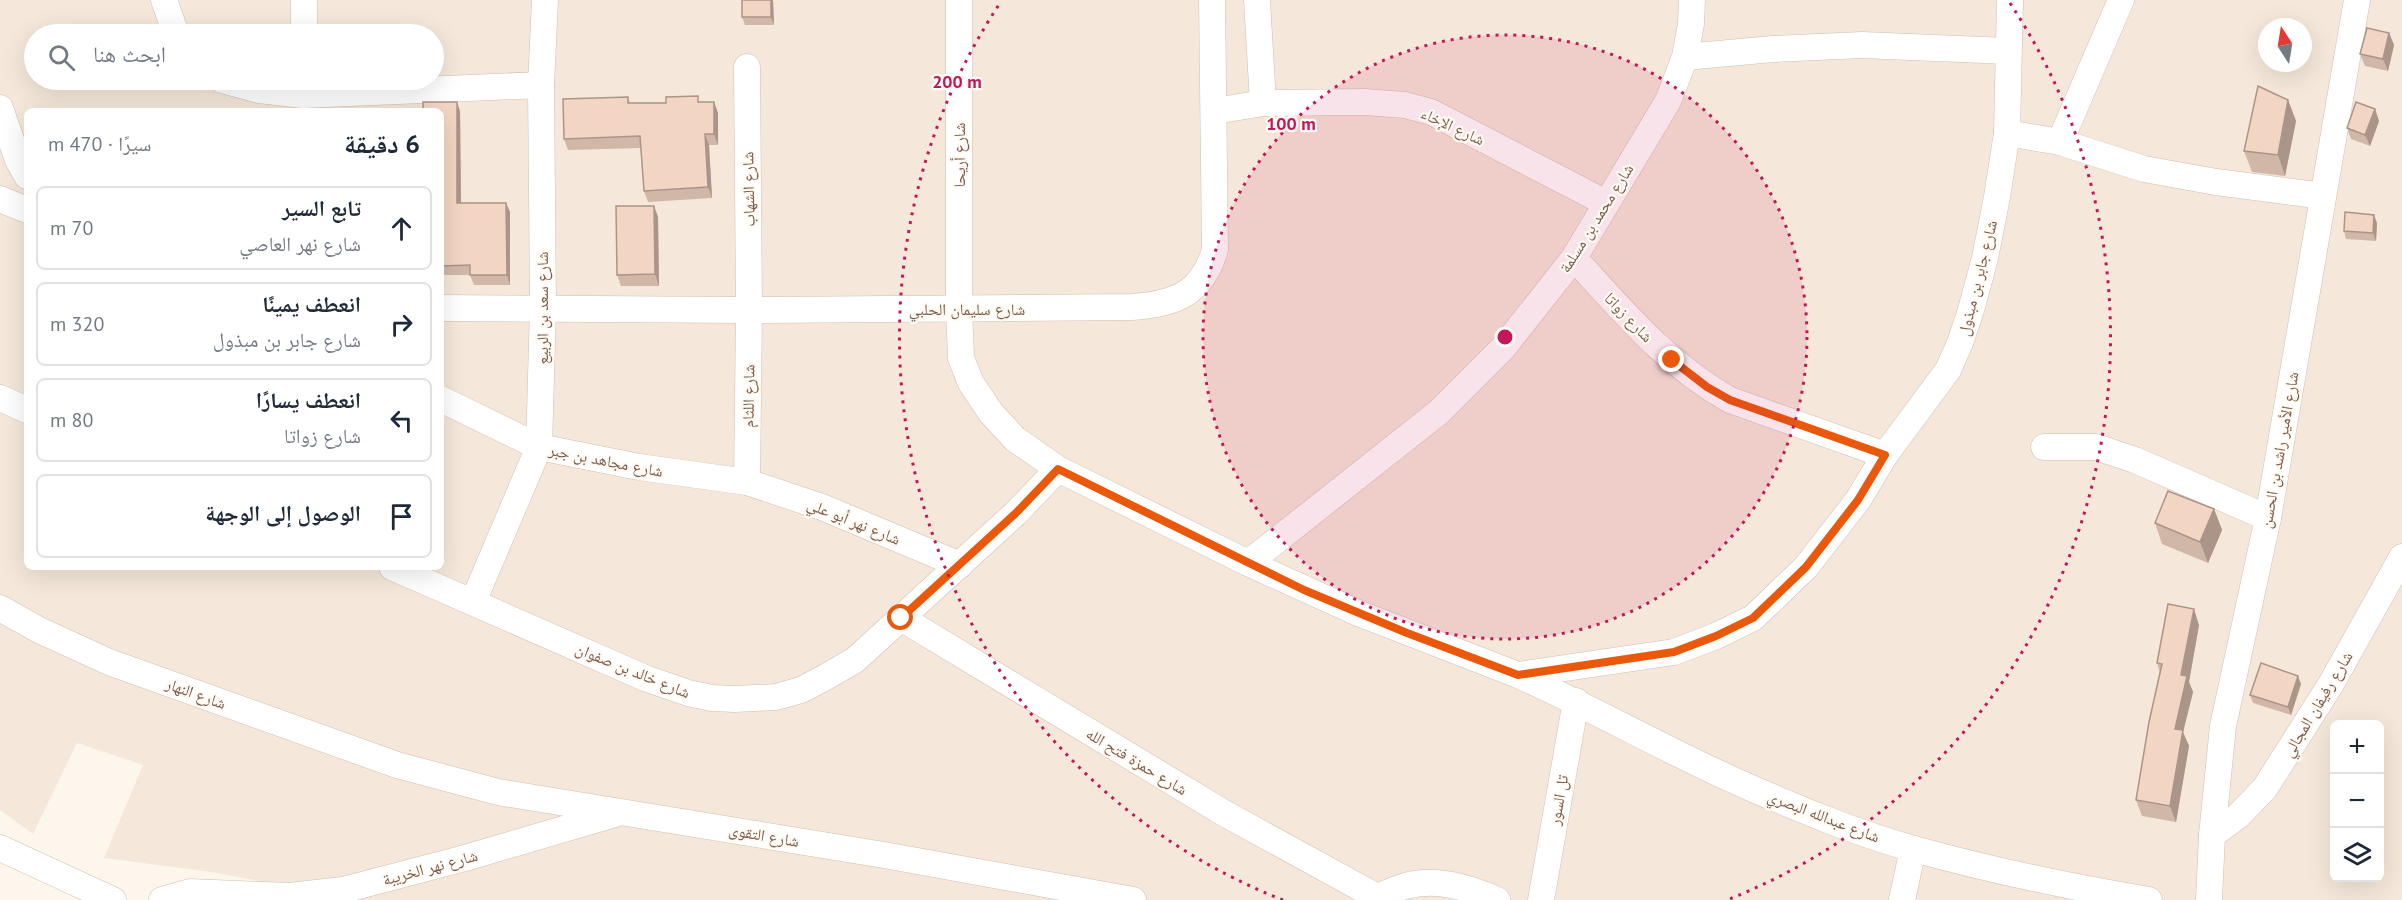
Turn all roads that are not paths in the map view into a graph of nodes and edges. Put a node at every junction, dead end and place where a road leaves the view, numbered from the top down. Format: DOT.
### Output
graph roads {
  1 [pos="164,0"];
  2 [pos="304,0"];
  3 [pos="545,0"];
  4 [pos="959,0"];
  5 [pos="1212,0"];
  6 [pos="1257,0"];
  7 [pos="1692,0"];
  8 [pos="2010,0"];
  9 [pos="2121,0"];
  10 [pos="2357,0"];
  11 [pos="172,24"];
  12 [pos="304,24"];
  13 [pos="2008,51"];
  14 [pos="1685,57"];
  15 [pos="747,68"];
  16 [pos="541,85"];
  17 [pos="444,89"];
  18 [pos="259,90"];
  19 [pos="422,90"];
  20 [pos="303,95"];
  21 [pos="1263,103"];
  22 [pos="0,108"];
  23 [pos="1215,111"];
  24 [pos="2007,133"];
  25 [pos="2060,142"];
  26 [pos="24,171"];
  27 [pos="2323,196"];
  28 [pos="0,199"];
  29 [pos="1606,203"];
  30 [pos="24,209"];
  31 [pos="1574,258"];
  32 [pos="444,308"];
  33 [pos="543,308"];
  34 [pos="959,309"];
  35 [pos="749,310"];
  36 [pos="0,398"];
  37 [pos="444,400"];
  38 [pos="24,409"];
  39 [pos="539,447"];
  40 [pos="2044,447"];
  41 [pos="1885,455"];
  42 [pos="1058,469"];
  43 [pos="747,482"];
  44 [pos="2268,518"];
  45 [pos="2402,557"];
  46 [pos="1248,564"];
  47 [pos="960,565"];
  48 [pos="399,570"];
  49 [pos="472,602"];
  50 [pos="0,608"];
  51 [pos="901,618"];
  52 [pos="1518,675"];
  53 [pos="1576,700"];
  54 [pos="398,765"];
  55 [pos="623,812"];
  56 [pos="2212,835"];
  57 [pos="0,848"];
  58 [pos="1913,849"];
  59 [pos="1374,899"];
  60 [pos="113,900"];
  61 [pos="162,900"];
  62 [pos="1132,900"];
  63 [pos="1497,900"];
  64 [pos="1541,900"];
  65 [pos="1902,900"];
  66 [pos="2149,900"];
  67 [pos="2209,900"];
  1 -- 11 [label="street"];
  2 -- 12 [label="street"];
  3 -- 16 [label="street, شارع سعد بن الربيع"];
  4 -- 34 [label="street, شارع أريحا"];
  5 -- 23 [label="street, شارع سليمان الحلبي"];
  6 -- 21 [label="street"];
  7 -- 14 [label="street, شارع محمد بن مسلمة"];
  8 -- 13 [label="street, شارع جابر بن مبذول"];
  9 -- 25 [label="street"];
  10 -- 27 [label="street, شارع الأمير راشد بن الحسن"];
  13 -- 14 [label="street"];
  13 -- 24 [label="street, شارع جابر بن مبذول"];
  14 -- 29 [label="street, شارع محمد بن مسلمة"];
  15 -- 35 [label="street, شارع الشهاب"];
  16 -- 17 [label="street"];
  16 -- 33 [label="street, شارع سعد بن الربيع"];
  18 -- 20 [label="street"];
  19 -- 20 [label="street"];
  21 -- 23 [label="street, شارع الإخاء"];
  21 -- 29 [label="street, شارع الإخاء"];
  22 -- 26 [label="street"];
  23 -- 34 [label="street, شارع سليمان الحلبي"];
  24 -- 25 [label="street"];
  24 -- 41 [label="street, شارع جابر بن مبذول"];
  25 -- 27 [label="street"];
  27 -- 44 [label="street, شارع الأمير راشد بن الحسن"];
  28 -- 30 [label="street"];
  29 -- 31 [label="street, شارع محمد بن مسلمة"];
  31 -- 41 [label="street, شارع زواتا"];
  31 -- 46 [label="street, شارع محمد بن مسلمة"];
  32 -- 33 [label="street, شارع سليمان الحلبي"];
  33 -- 35 [label="street, شارع سليمان الحلبي"];
  33 -- 39 [label="street, شارع سعد بن الربيع"];
  34 -- 35 [label="street, شارع سليمان الحلبي"];
  34 -- 42 [label="street, شارع جابر بن مبذول"];
  35 -- 43 [label="street, شارع اللثام"];
  36 -- 38 [label="street"];
  37 -- 39 [label="street, شارع مجاهد بن جبر"];
  39 -- 43 [label="street, شارع مجاهد بن جبر"];
  39 -- 49 [label="street, شارع سعد بن الربيع"];
  40 -- 44 [label="street"];
  41 -- 52 [label="street, شارع جابر بن مبذول"];
  42 -- 46 [label="street, شارع جابر بن مبذول"];
  42 -- 47 [label="street, شارع خالد بن صفوان"];
  43 -- 47 [label="street, شارع نهر أبو علي"];
  44 -- 56 [label="street, شارع الأمير راشد بن الحسن"];
  45 -- 56 [label="street, شارع رفيفان المجالي"];
  46 -- 52 [label="street, شارع جابر بن مبذول"];
  47 -- 51 [label="street, شارع خالد بن صفوان"];
  48 -- 49 [label="street, شارع خالد بن صفوان"];
  49 -- 51 [label="street, شارع خالد بن صفوان"];
  50 -- 54 [label="street, شارع النهار"];
  51 -- 59 [label="street, شارع حمزة فتح الله"];
  52 -- 53 [label="street, شارع عبدالله البصري"];
  53 -- 58 [label="street, شارع عبدالله البصري"];
  53 -- 64 [label="street, تل السور"];
  54 -- 55 [label="street, شارع التقوى"];
  55 -- 61 [label="street, شارع نهر الخريبة"];
  55 -- 62 [label="street, شارع التقوى"];
  56 -- 67 [label="street, شارع الأمير راشد بن الحسن"];
  57 -- 60 [label="street"];
  58 -- 65 [label="street"];
  58 -- 66 [label="street, شارع عبدالله البصري"];
  59 -- 63 [label="street"];
}
